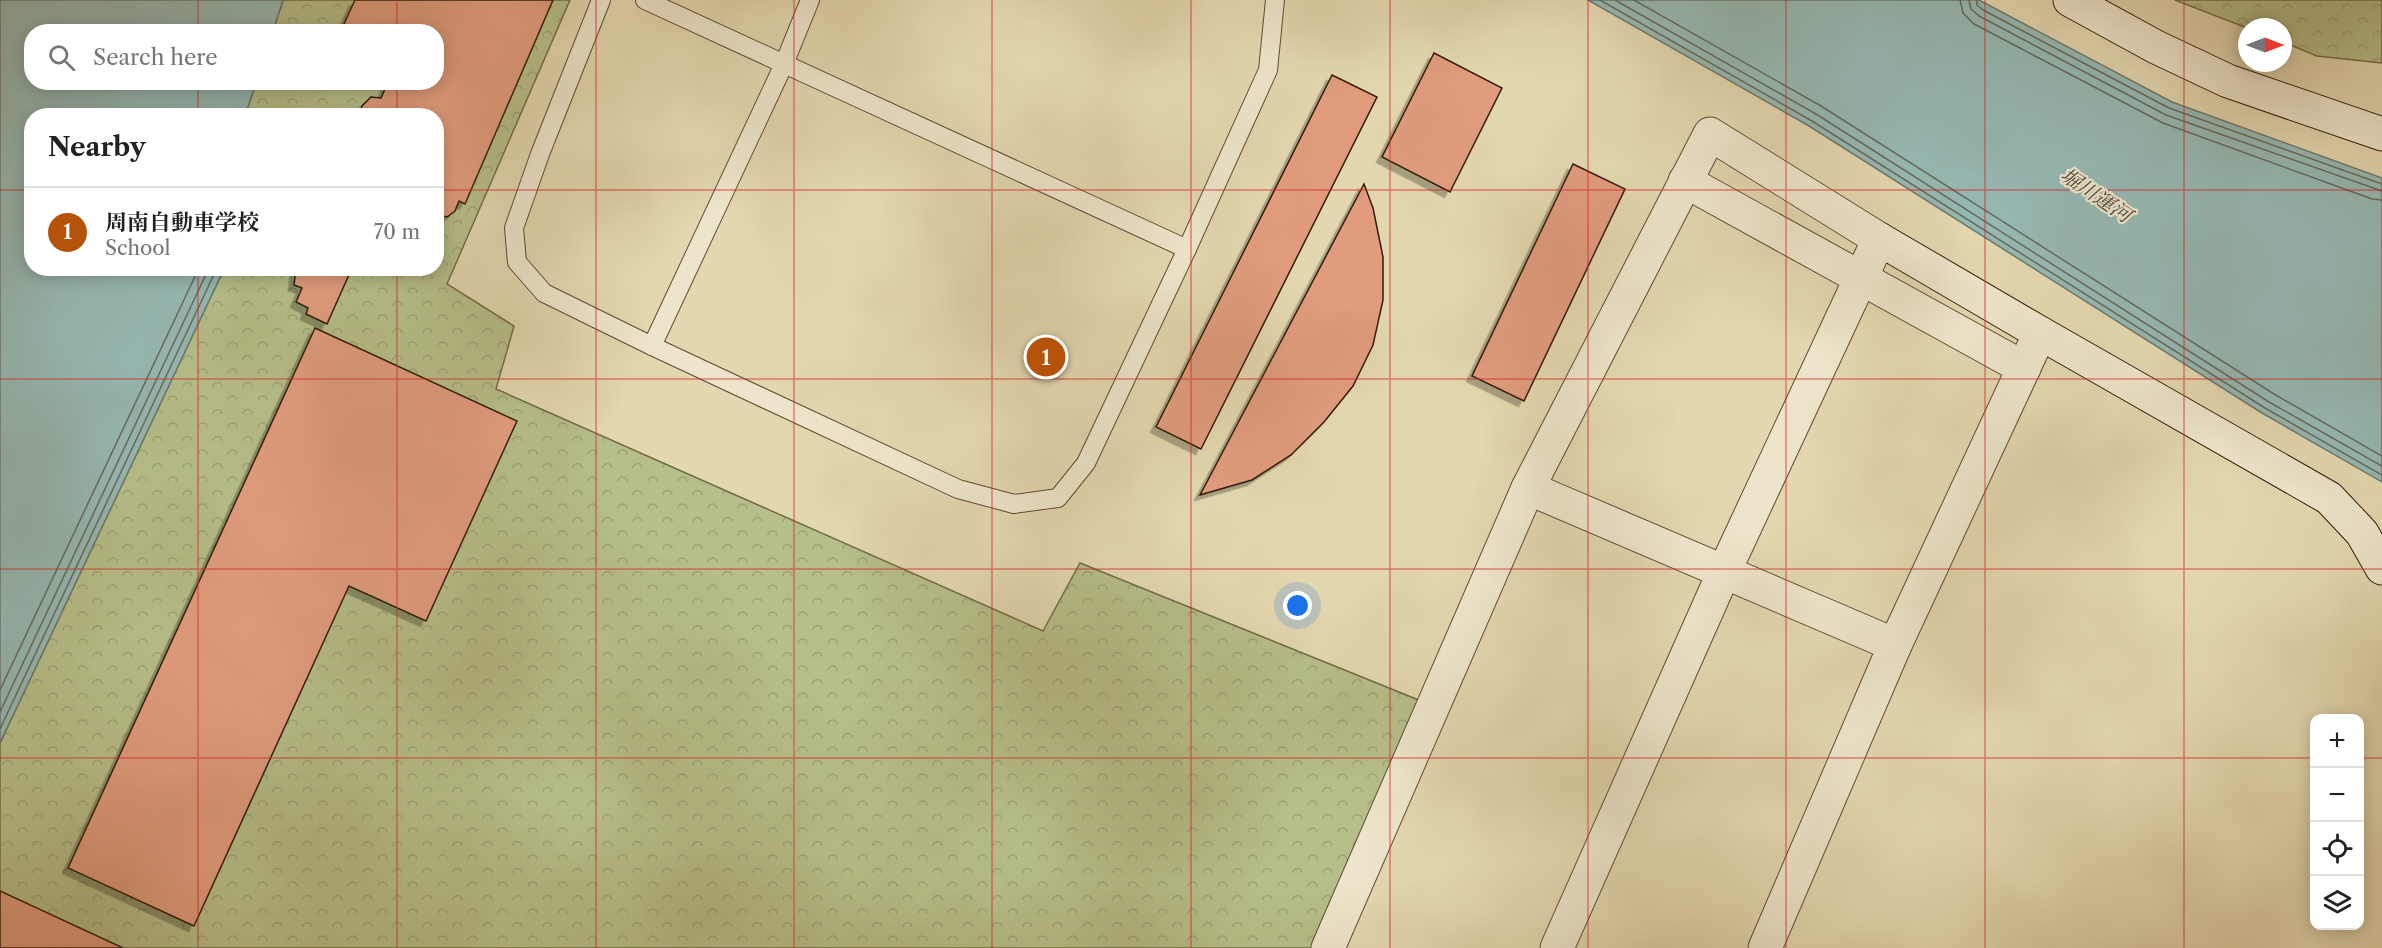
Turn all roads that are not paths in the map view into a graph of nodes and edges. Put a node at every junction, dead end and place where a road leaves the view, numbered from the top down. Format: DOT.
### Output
graph roads {
  1 [pos="602,0"];
  2 [pos="645,0"];
  3 [pos="810,0"];
  4 [pos="1275,0"];
  5 [pos="2070,0"];
  6 [pos="784,64"];
  7 [pos="2382,134"];
  8 [pos="1685,181"];
  9 [pos="1879,238"];
  10 [pos="1186,249"];
  11 [pos="1861,276"];
  12 [pos="2040,333"];
  13 [pos="652,346"];
  14 [pos="2024,368"];
  15 [pos="1528,488"];
  16 [pos="2382,568"];
  17 [pos="1724,572"];
  18 [pos="1895,645"];
  19 [pos="1328,948"];
  20 [pos="1557,948"];
  21 [pos="1765,948"];
  1 -- 13 [label="lane"];
  2 -- 6 [label="lane"];
  3 -- 6 [label="lane"];
  4 -- 10 [label="lane"];
  5 -- 7 [label="street"];
  6 -- 10 [label="lane"];
  6 -- 13 [label="lane"];
  8 -- 9 [label="street"];
  8 -- 11 [label="street"];
  8 -- 15 [label="street"];
  9 -- 11 [label="street"];
  9 -- 12 [label="street"];
  10 -- 13 [label="lane"];
  11 -- 14 [label="street"];
  11 -- 17 [label="street"];
  12 -- 14 [label="street"];
  12 -- 16 [label="street"];
  14 -- 18 [label="street"];
  15 -- 17 [label="street"];
  15 -- 19 [label="street"];
  17 -- 18 [label="street"];
  17 -- 20 [label="street"];
  18 -- 21 [label="street"];
}
